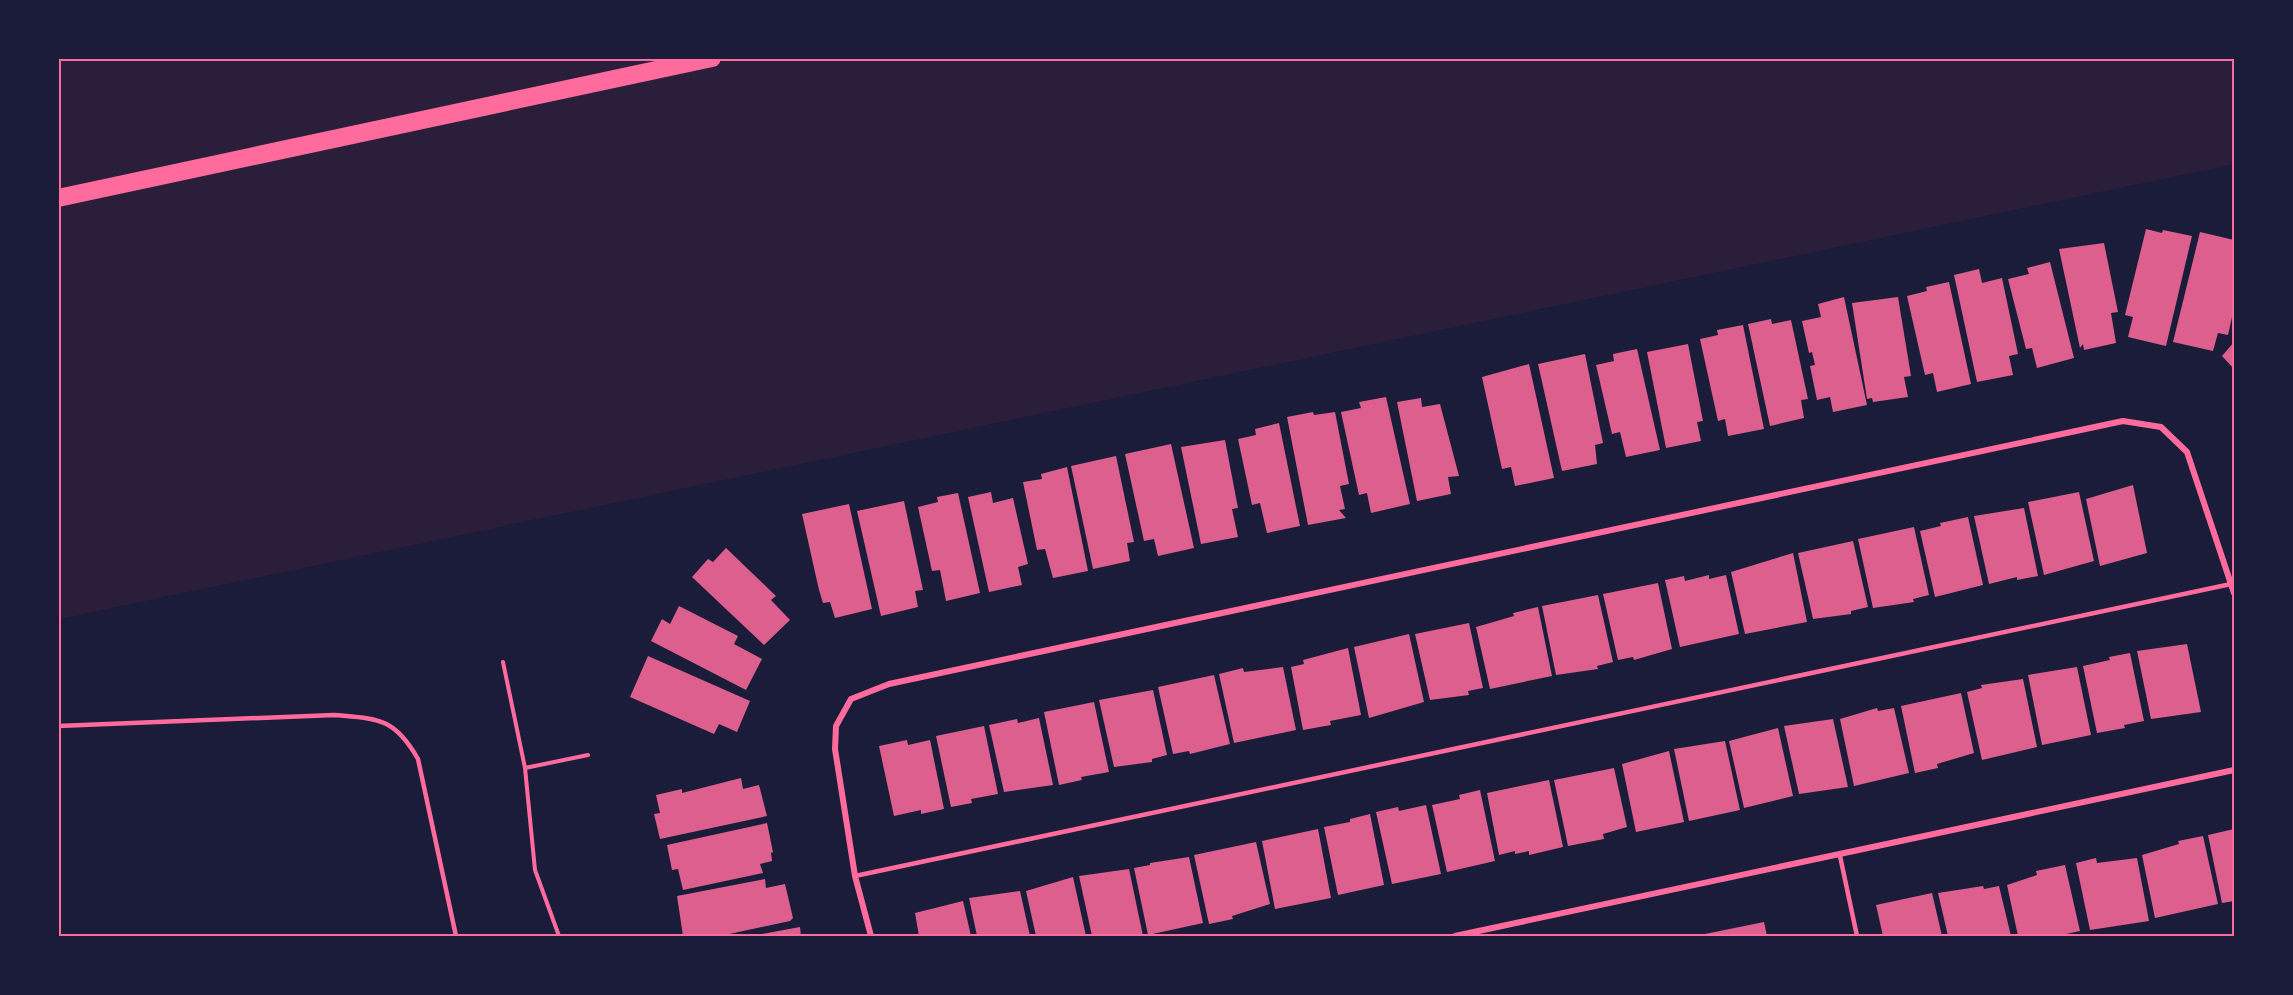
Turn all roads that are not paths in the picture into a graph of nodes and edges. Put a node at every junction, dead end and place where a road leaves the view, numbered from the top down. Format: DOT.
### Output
graph roads {
  1 [pos="712,58"];
  2 [pos="58,198"];
  3 [pos="2231,584"];
  4 [pos="2235,593"];
  5 [pos="58,726"];
  6 [pos="2235,770"];
  7 [pos="1840,856"];
  8 [pos="855,876"];
  9 [pos="456,936"];
  10 [pos="871,936"];
  11 [pos="1455,936"];
  12 [pos="1857,936"];
  1 -- 2 [label="highway"];
  3 -- 4 [label="street"];
  3 -- 8 [label="lane"];
  3 -- 8 [label="street"];
  5 -- 9 [label="lane"];
  6 -- 7 [label="street"];
  7 -- 11 [label="street"];
  7 -- 12 [label="lane"];
  8 -- 10 [label="street"];
}
